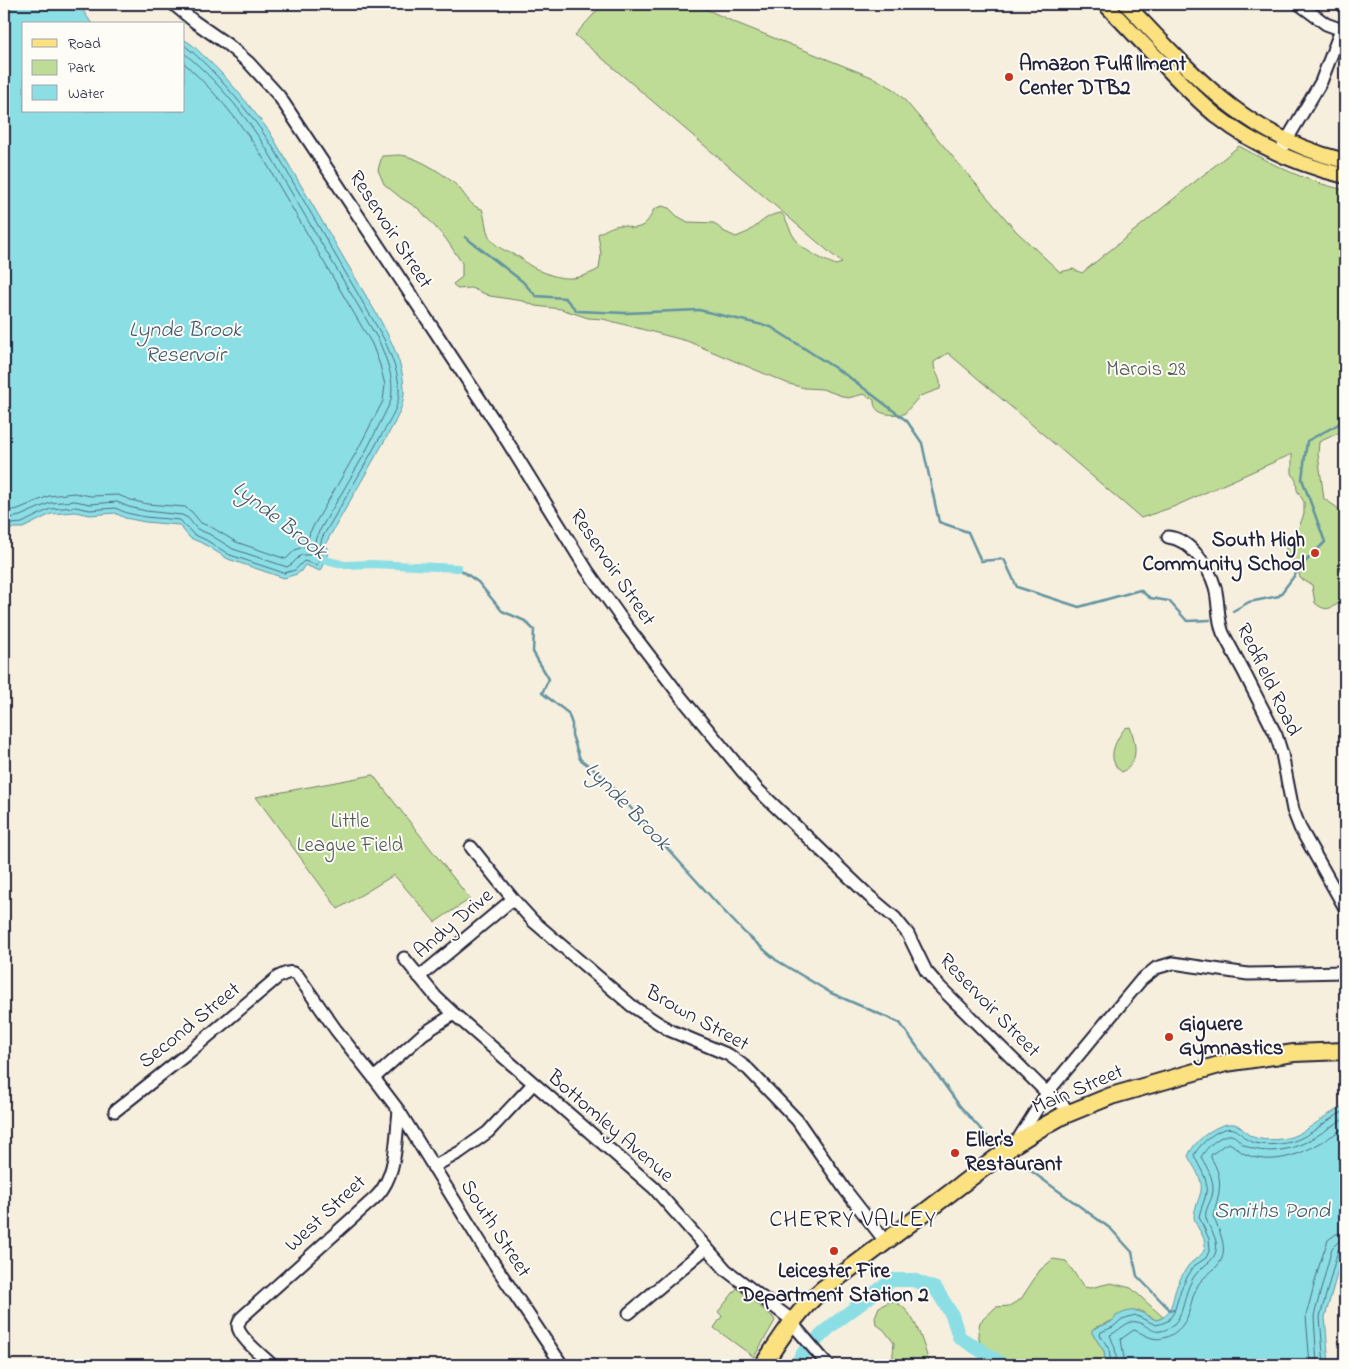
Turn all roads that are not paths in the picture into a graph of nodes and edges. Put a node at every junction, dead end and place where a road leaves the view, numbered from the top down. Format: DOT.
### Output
graph roads {
  1 [pos="173,4"];
  2 [pos="1105,4"];
  3 [pos="1126,4"];
  4 [pos="1299,4"];
  5 [pos="1343,31"];
  6 [pos="1286,140"];
  7 [pos="1279,153"];
  8 [pos="1345,161"];
  9 [pos="1345,176"];
  10 [pos="1168,537"];
  11 [pos="471,847"];
  12 [pos="513,899"];
  13 [pos="1345,908"];
  14 [pos="404,958"];
  15 [pos="1345,972"];
  16 [pos="420,977"];
  17 [pos="454,1014"];
  18 [pos="1345,1044"];
  19 [pos="1324,1052"];
  20 [pos="1345,1052"];
  21 [pos="374,1078"];
  22 [pos="533,1084"];
  23 [pos="1048,1093"];
  24 [pos="115,1111"];
  25 [pos="399,1111"];
  26 [pos="1070,1113"];
  27 [pos="1007,1150"];
  28 [pos="433,1167"];
  29 [pos="885,1241"];
  30 [pos="706,1248"];
  31 [pos="629,1313"];
  32 [pos="793,1322"];
  33 [pos="272,1365"];
  34 [pos="562,1365"];
  35 [pos="763,1365"];
  36 [pos="828,1365"];
  1 -- 23 [label="street, Reservoir Street"];
  2 -- 7 [label="main road"];
  3 -- 6 [label="main road"];
  4 -- 5 [label="street"];
  5 -- 6 [label="street"];
  6 -- 7 [label="street"];
  6 -- 8 [label="main road"];
  7 -- 9 [label="main road"];
  10 -- 13 [label="street, Redfield Road"];
  11 -- 12 [label="street, Brown Street"];
  12 -- 16 [label="street, Andy Drive"];
  12 -- 29 [label="street, Brown Street"];
  14 -- 16 [label="street, Bottomley Avenue"];
  15 -- 23 [label="street"];
  16 -- 17 [label="street, Bottomley Avenue"];
  17 -- 21 [label="street"];
  17 -- 22 [label="street, Bottomley Avenue"];
  18 -- 19 [label="street"];
  19 -- 20 [label="highway, Main Street"];
  19 -- 26 [label="highway, Main Street"];
  21 -- 24 [label="street, Second Street"];
  21 -- 25 [label="street"];
  22 -- 28 [label="street"];
  22 -- 30 [label="street, Bottomley Avenue"];
  23 -- 26 [label="street, Reservoir Street"];
  23 -- 27 [label="street"];
  25 -- 28 [label="street, South Street"];
  25 -- 33 [label="street, West Street"];
  26 -- 27 [label="highway, Main Street"];
  27 -- 29 [label="highway, Main Street"];
  28 -- 34 [label="street, South Street"];
  29 -- 32 [label="highway, Main Street"];
  30 -- 31 [label="street"];
  30 -- 32 [label="street, Bottomley Avenue"];
  32 -- 35 [label="highway, Main Street"];
  32 -- 36 [label="street, Bottomley Avenue"];
}
